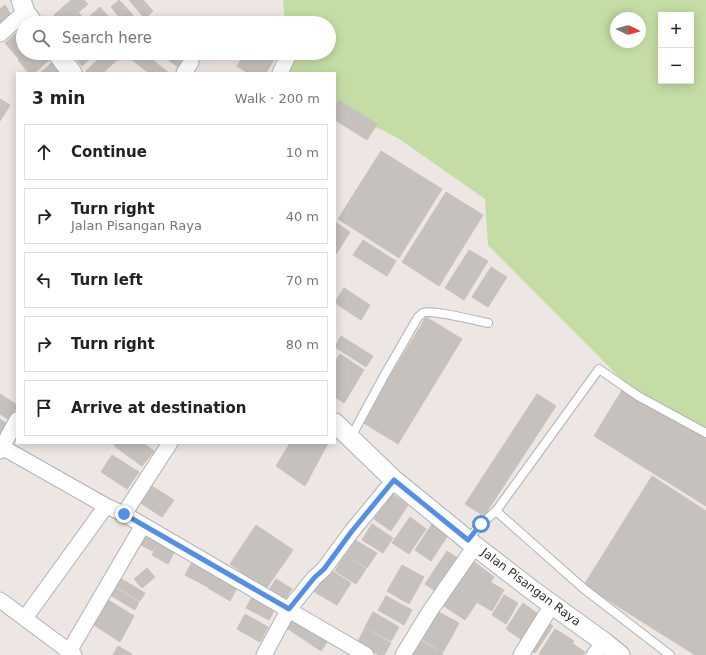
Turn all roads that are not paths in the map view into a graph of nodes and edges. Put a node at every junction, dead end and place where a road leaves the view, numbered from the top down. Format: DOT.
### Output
graph roads {
  1 [pos="16,20"];
  2 [pos="0,34"];
  3 [pos="62,60"];
  4 [pos="191,60"];
  5 [pos="286,60"];
  6 [pos="71,72"];
  7 [pos="185,72"];
  8 [pos="280,72"];
  9 [pos="488,323"];
  10 [pos="16,422"];
  11 [pos="336,424"];
  12 [pos="706,433"];
  13 [pos="351,438"];
  14 [pos="169,444"];
  15 [pos="1,448"];
  16 [pos="394,480"];
  17 [pos="106,506"];
  18 [pos="496,511"];
  19 [pos="124,514"];
  20 [pos="143,524"];
  21 [pos="472,543"];
  22 [pos="0,600"];
  23 [pos="552,605"];
  24 [pos="289,609"];
  25 [pos="25,618"];
  26 [pos="599,648"];
  27 [pos="70,654"];
  28 [pos="264,655"];
  29 [pos="366,655"];
  30 [pos="403,655"];
  31 [pos="520,655"];
  32 [pos="620,655"];
  33 [pos="670,655"];
  1 -- 2 [label="street"];
  3 -- 6 [label="street"];
  4 -- 7 [label="street"];
  5 -- 8 [label="street"];
  9 -- 13 [label="lane"];
  10 -- 15 [label="street"];
  11 -- 13 [label="street, Jalan Pisangan Raya"];
  12 -- 18 [label="lane"];
  13 -- 16 [label="street, Jalan Pisangan Raya"];
  14 -- 19 [label="street"];
  15 -- 17 [label="street"];
  16 -- 21 [label="street, Jalan Pisangan Raya"];
  16 -- 24 [label="street"];
  17 -- 19 [label="street"];
  17 -- 25 [label="street"];
  18 -- 21 [label="lane"];
  18 -- 33 [label="lane"];
  19 -- 20 [label="street"];
  20 -- 24 [label="street"];
  20 -- 27 [label="street"];
  21 -- 23 [label="street, Jalan Pisangan Raya"];
  21 -- 30 [label="street"];
  22 -- 25 [label="street"];
  23 -- 26 [label="street, Jalan Pisangan Raya"];
  23 -- 31 [label="street"];
  24 -- 28 [label="street"];
  24 -- 29 [label="street"];
  25 -- 27 [label="street"];
  26 -- 32 [label="street, Jalan Pisangan Raya"];
}
